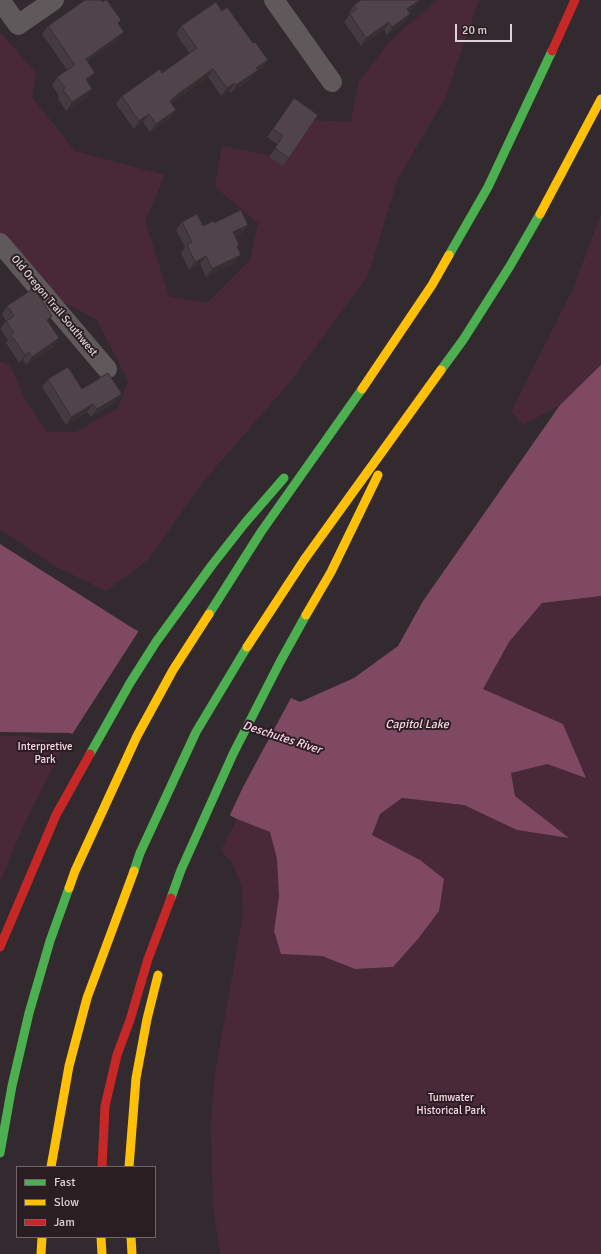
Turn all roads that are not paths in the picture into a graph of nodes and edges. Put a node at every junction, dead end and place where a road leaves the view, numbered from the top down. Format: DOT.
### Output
graph roads {
  1 [pos="0,0"];
  2 [pos="54,0"];
  3 [pos="274,0"];
  4 [pos="575,0"];
  5 [pos="332,82"];
  6 [pos="601,99"];
  7 [pos="0,243"];
  8 [pos="107,369"];
  9 [pos="362,390"];
  10 [pos="402,426"];
  11 [pos="301,459"];
  12 [pos="291,471"];
  13 [pos="181,870"];
  14 [pos="185,885"];
  15 [pos="0,947"];
  16 [pos="162,964"];
  17 [pos="0,1153"];
  18 [pos="51,1166"];
  19 [pos="102,1166"];
  20 [pos="129,1166"];
  21 [pos="42,1238"];
  22 [pos="101,1238"];
  23 [pos="131,1238"];
  24 [pos="41,1254"];
  25 [pos="102,1254"];
  26 [pos="132,1254"];
  1 -- 2 [label="street"];
  3 -- 5 [label="street"];
  4 -- 9 [label="highway"];
  6 -- 10 [label="highway"];
  7 -- 8 [label="street, Old Oregon Trail Southwest"];
  9 -- 11 [label="highway"];
  9 -- 17 [label="highway"];
  10 -- 13 [label="highway"];
  10 -- 18 [label="highway"];
  12 -- 15 [label="highway"];
  13 -- 14 [label="highway"];
  13 -- 19 [label="highway"];
  16 -- 20 [label="highway"];
  21 -- 24 [label="highway"];
  22 -- 25 [label="highway"];
  23 -- 26 [label="highway"];
}
